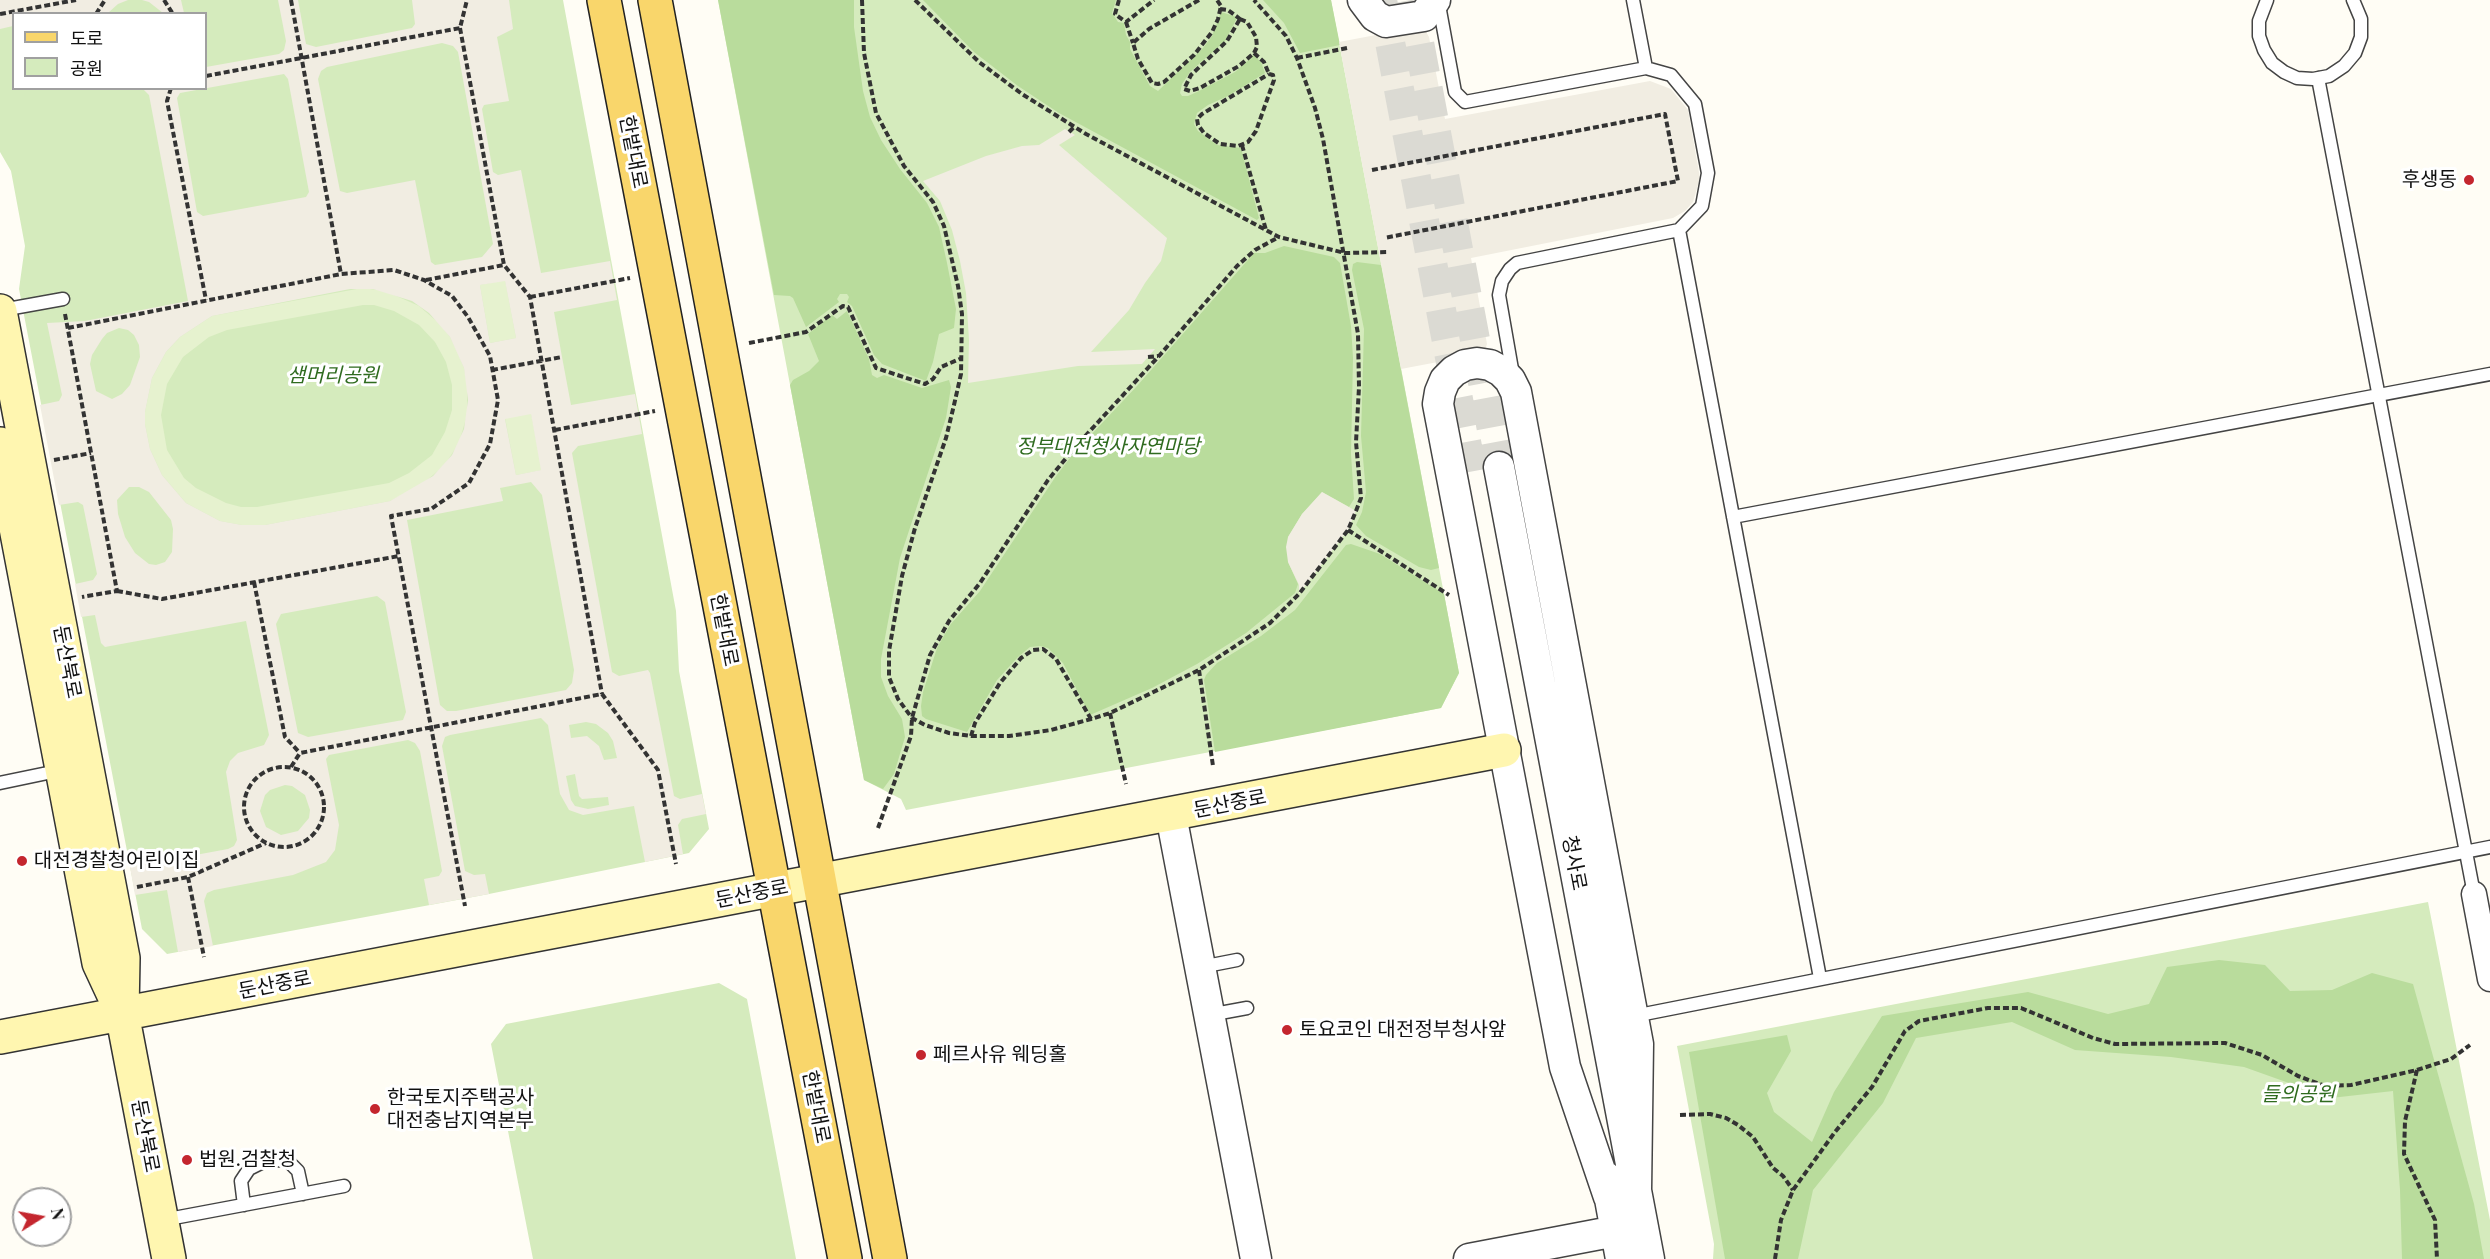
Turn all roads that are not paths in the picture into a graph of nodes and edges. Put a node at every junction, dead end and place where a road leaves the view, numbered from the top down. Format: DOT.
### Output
graph roads {
  1 [pos="604,0"];
  2 [pos="656,0"];
  3 [pos="1363,0"];
  4 [pos="1437,0"];
  5 [pos="1633,0"];
  6 [pos="2267,0"];
  7 [pos="2353,0"];
  8 [pos="1646,68"];
  9 [pos="2318,78"];
  10 [pos="1679,231"];
  11 [pos="63,299"];
  12 [pos="0,310"];
  13 [pos="2490,374"];
  14 [pos="7,388"];
  15 [pos="1516,392"];
  16 [pos="2379,396"];
  17 [pos="0,444"];
  18 [pos="1486,470"];
  19 [pos="1733,517"];
  20 [pos="20,535"];
  21 [pos="1504,750"];
  22 [pos="74,768"];
  23 [pos="0,783"];
  24 [pos="1171,815"];
  25 [pos="2490,847"];
  26 [pos="2466,852"];
  27 [pos="819,881"];
  28 [pos="774,890"];
  29 [pos="2474,894"];
  30 [pos="1237,960"];
  31 [pos="1200,967"];
  32 [pos="1820,978"];
  33 [pos="2490,979"];
  34 [pos="1247,1008"];
  35 [pos="122,1013"];
  36 [pos="1209,1015"];
  37 [pos="1632,1016"];
  38 [pos="0,1037"];
  39 [pos="344,1186"];
  40 [pos="303,1194"];
  41 [pos="1623,1194"];
  42 [pos="244,1205"];
  43 [pos="162,1221"];
  44 [pos="1619,1245"];
  45 [pos="169,1259"];
  46 [pos="845,1259"];
  47 [pos="890,1259"];
  48 [pos="1256,1259"];
  49 [pos="1468,1259"];
  50 [pos="1649,1259"];
  1 -- 28 [label="main road, 한밭대로"];
  2 -- 27 [label="main road"];
  3 -- 4 [label="street"];
  4 -- 8 [label="lane"];
  5 -- 8 [label="lane"];
  6 -- 9 [label="lane"];
  7 -- 9 [label="lane"];
  8 -- 10 [label="lane"];
  9 -- 16 [label="lane"];
  10 -- 15 [label="lane"];
  10 -- 19 [label="lane"];
  11 -- 12 [label="lane"];
  12 -- 14 [label="main road, 둔산북로"];
  13 -- 16 [label="lane"];
  14 -- 20 [label="main road, 둔산북로"];
  15 -- 21 [label="street"];
  15 -- 37 [label="street"];
  16 -- 19 [label="lane"];
  16 -- 26 [label="lane"];
  17 -- 20 [label="main road, 둔산북로"];
  18 -- 41 [label="street, 청사로"];
  19 -- 32 [label="lane"];
  20 -- 22 [label="main road, 둔산북로"];
  21 -- 24 [label="main road, 둔산중로"];
  21 -- 41 [label="street"];
  22 -- 23 [label="lane"];
  22 -- 35 [label="main road, 둔산북로"];
  24 -- 27 [label="main road, 둔산중로"];
  24 -- 31 [label="street"];
  25 -- 26 [label="lane"];
  26 -- 29 [label="lane"];
  26 -- 32 [label="lane"];
  27 -- 28 [label="main road, 둔산중로"];
  27 -- 47 [label="main road"];
  28 -- 35 [label="main road, 둔산중로"];
  28 -- 46 [label="main road, 한밭대로"];
  29 -- 33 [label="street"];
  30 -- 31 [label="lane"];
  31 -- 36 [label="street"];
  32 -- 37 [label="lane"];
  34 -- 36 [label="lane"];
  35 -- 38 [label="main road, 둔산중로"];
  35 -- 43 [label="main road, 둔산북로"];
  36 -- 48 [label="street"];
  37 -- 41 [label="street"];
  39 -- 40 [label="lane"];
  40 -- 42 [label="lane"];
  40 -- 42 [label="lane"];
  41 -- 44 [label="street, 청사로"];
  41 -- 50 [label="street, 청사로"];
  42 -- 43 [label="lane"];
  43 -- 45 [label="main road, 둔산북로"];
  44 -- 49 [label="street"];
}
